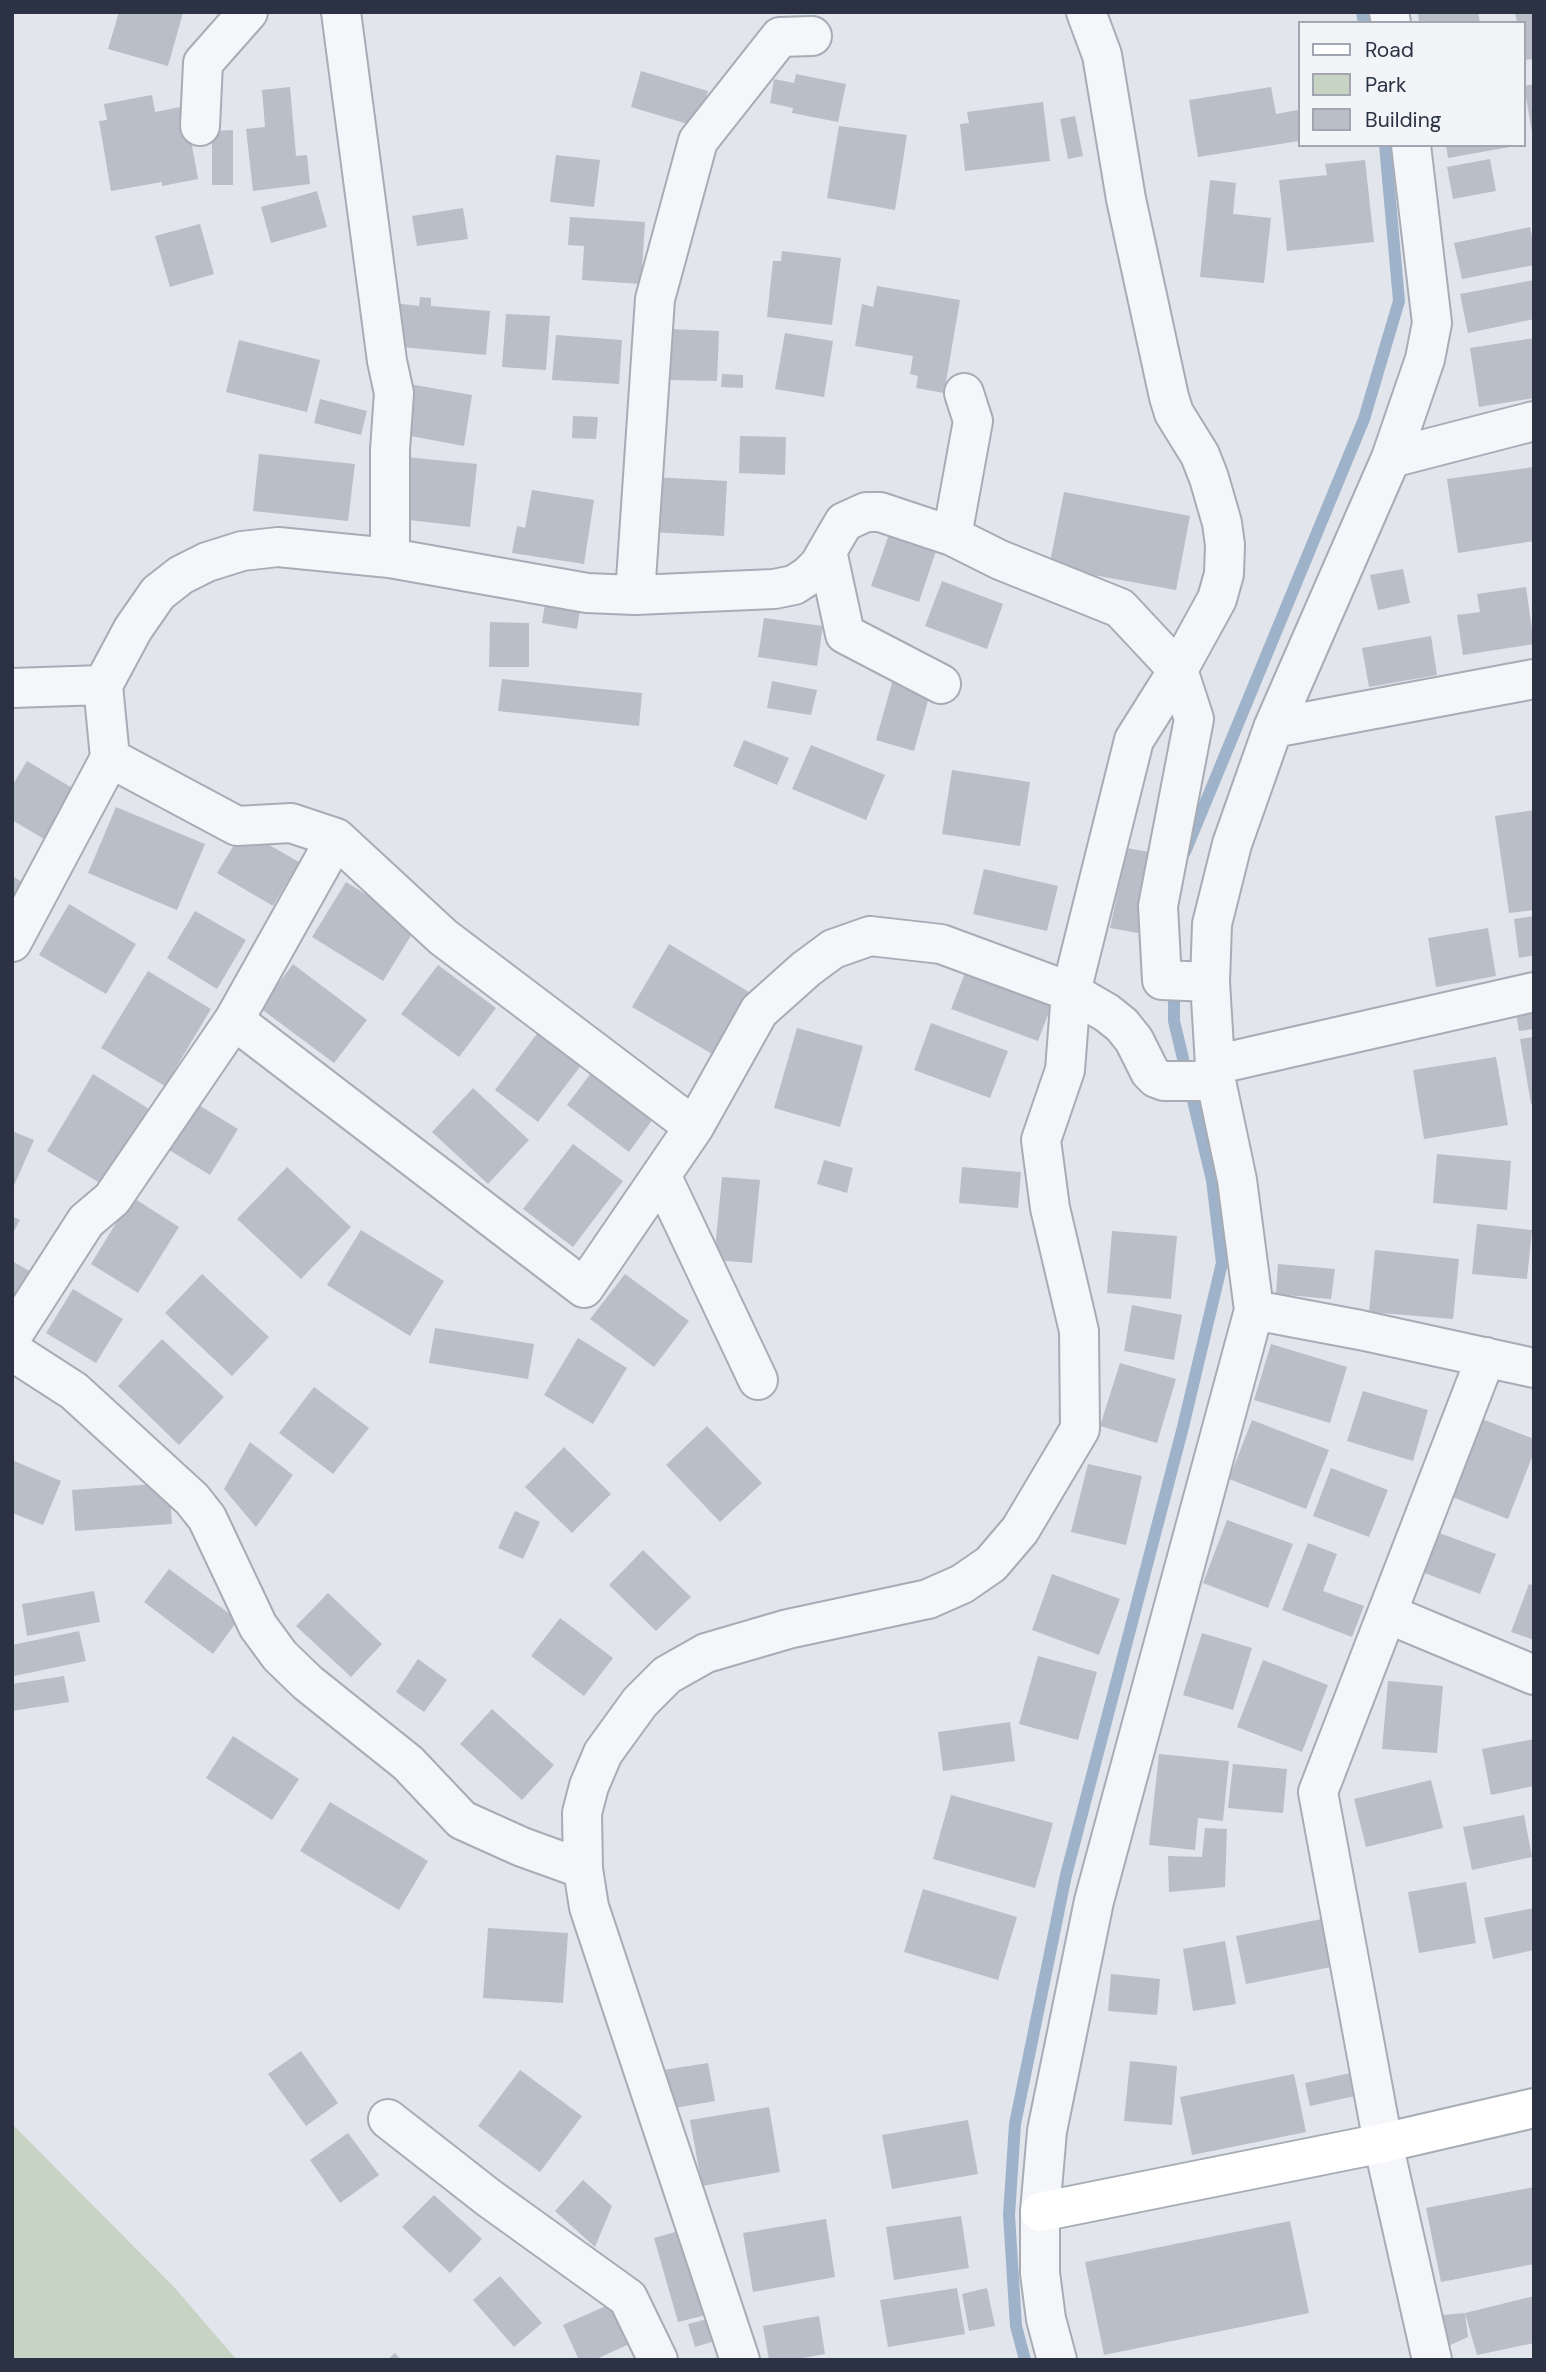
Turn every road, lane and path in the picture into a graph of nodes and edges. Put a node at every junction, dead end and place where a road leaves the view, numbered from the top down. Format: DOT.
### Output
graph roads {
  1 [pos="248,12"];
  2 [pos="341,12"];
  3 [pos="1086,12"];
  4 [pos="812,36"];
  5 [pos="200,126"];
  6 [pos="1410,147"];
  7 [pos="964,393"];
  8 [pos="1534,421"];
  9 [pos="1391,458"];
  10 [pos="952,536"];
  11 [pos="827,551"];
  12 [pos="390,558"];
  13 [pos="635,595"];
  14 [pos="1178,670"];
  15 [pos="1534,679"];
  16 [pos="941,684"];
  17 [pos="103,685"];
  18 [pos="12,688"];
  19 [pos="1273,728"];
  20 [pos="110,758"];
  21 [pos="336,838"];
  22 [pos="12,942"];
  23 [pos="1189,981"];
  24 [pos="1071,992"];
  25 [pos="1534,992"];
  26 [pos="234,1020"];
  27 [pos="1213,1076"];
  28 [pos="694,1127"];
  29 [pos="661,1175"];
  30 [pos="1254,1310"];
  31 [pos="12,1336"];
  32 [pos="12,1350"];
  33 [pos="1486,1357"];
  34 [pos="1534,1368"];
  35 [pos="758,1380"];
  36 [pos="1388,1614"];
  37 [pos="1534,1675"];
  38 [pos="583,1869"];
  39 [pos="1534,2108"];
  40 [pos="387,2119"];
  41 [pos="1383,2143"];
  42 [pos="1040,2212"];
  43 [pos="659,2360"];
  44 [pos="740,2360"];
  45 [pos="1057,2360"];
  46 [pos="1432,2360"];
  1 -- 5 [label="street"];
  2 -- 12 [label="street"];
  3 -- 14 [label="street"];
  4 -- 13 [label="street"];
  6 -- 9 [label="street"];
  7 -- 10 [label="street"];
  8 -- 9 [label="street"];
  9 -- 19 [label="street"];
  10 -- 11 [label="street"];
  10 -- 14 [label="street"];
  11 -- 13 [label="street"];
  11 -- 16 [label="street"];
  12 -- 13 [label="street"];
  12 -- 17 [label="street"];
  14 -- 23 [label="street"];
  14 -- 24 [label="street"];
  15 -- 19 [label="street"];
  17 -- 18 [label="street"];
  17 -- 20 [label="street"];
  19 -- 23 [label="street"];
  20 -- 21 [label="street"];
  20 -- 22 [label="street"];
  21 -- 26 [label="street"];
  21 -- 28 [label="street"];
  23 -- 27 [label="street"];
  24 -- 27 [label="street"];
  24 -- 28 [label="street"];
  24 -- 38 [label="street"];
  25 -- 27 [label="street"];
  26 -- 29 [label="street"];
  26 -- 31 [label="street"];
  27 -- 30 [label="street"];
  28 -- 29 [label="street"];
  29 -- 35 [label="street"];
  30 -- 33 [label="street"];
  30 -- 42 [label="street"];
  32 -- 38 [label="street"];
  33 -- 34 [label="street"];
  33 -- 36 [label="street"];
  36 -- 37 [label="street"];
  36 -- 41 [label="street"];
  38 -- 44 [label="street"];
  39 -- 41 [label="street"];
  40 -- 43 [label="street"];
  41 -- 42 [label="street"];
  41 -- 46 [label="street"];
  42 -- 45 [label="street"];
}
